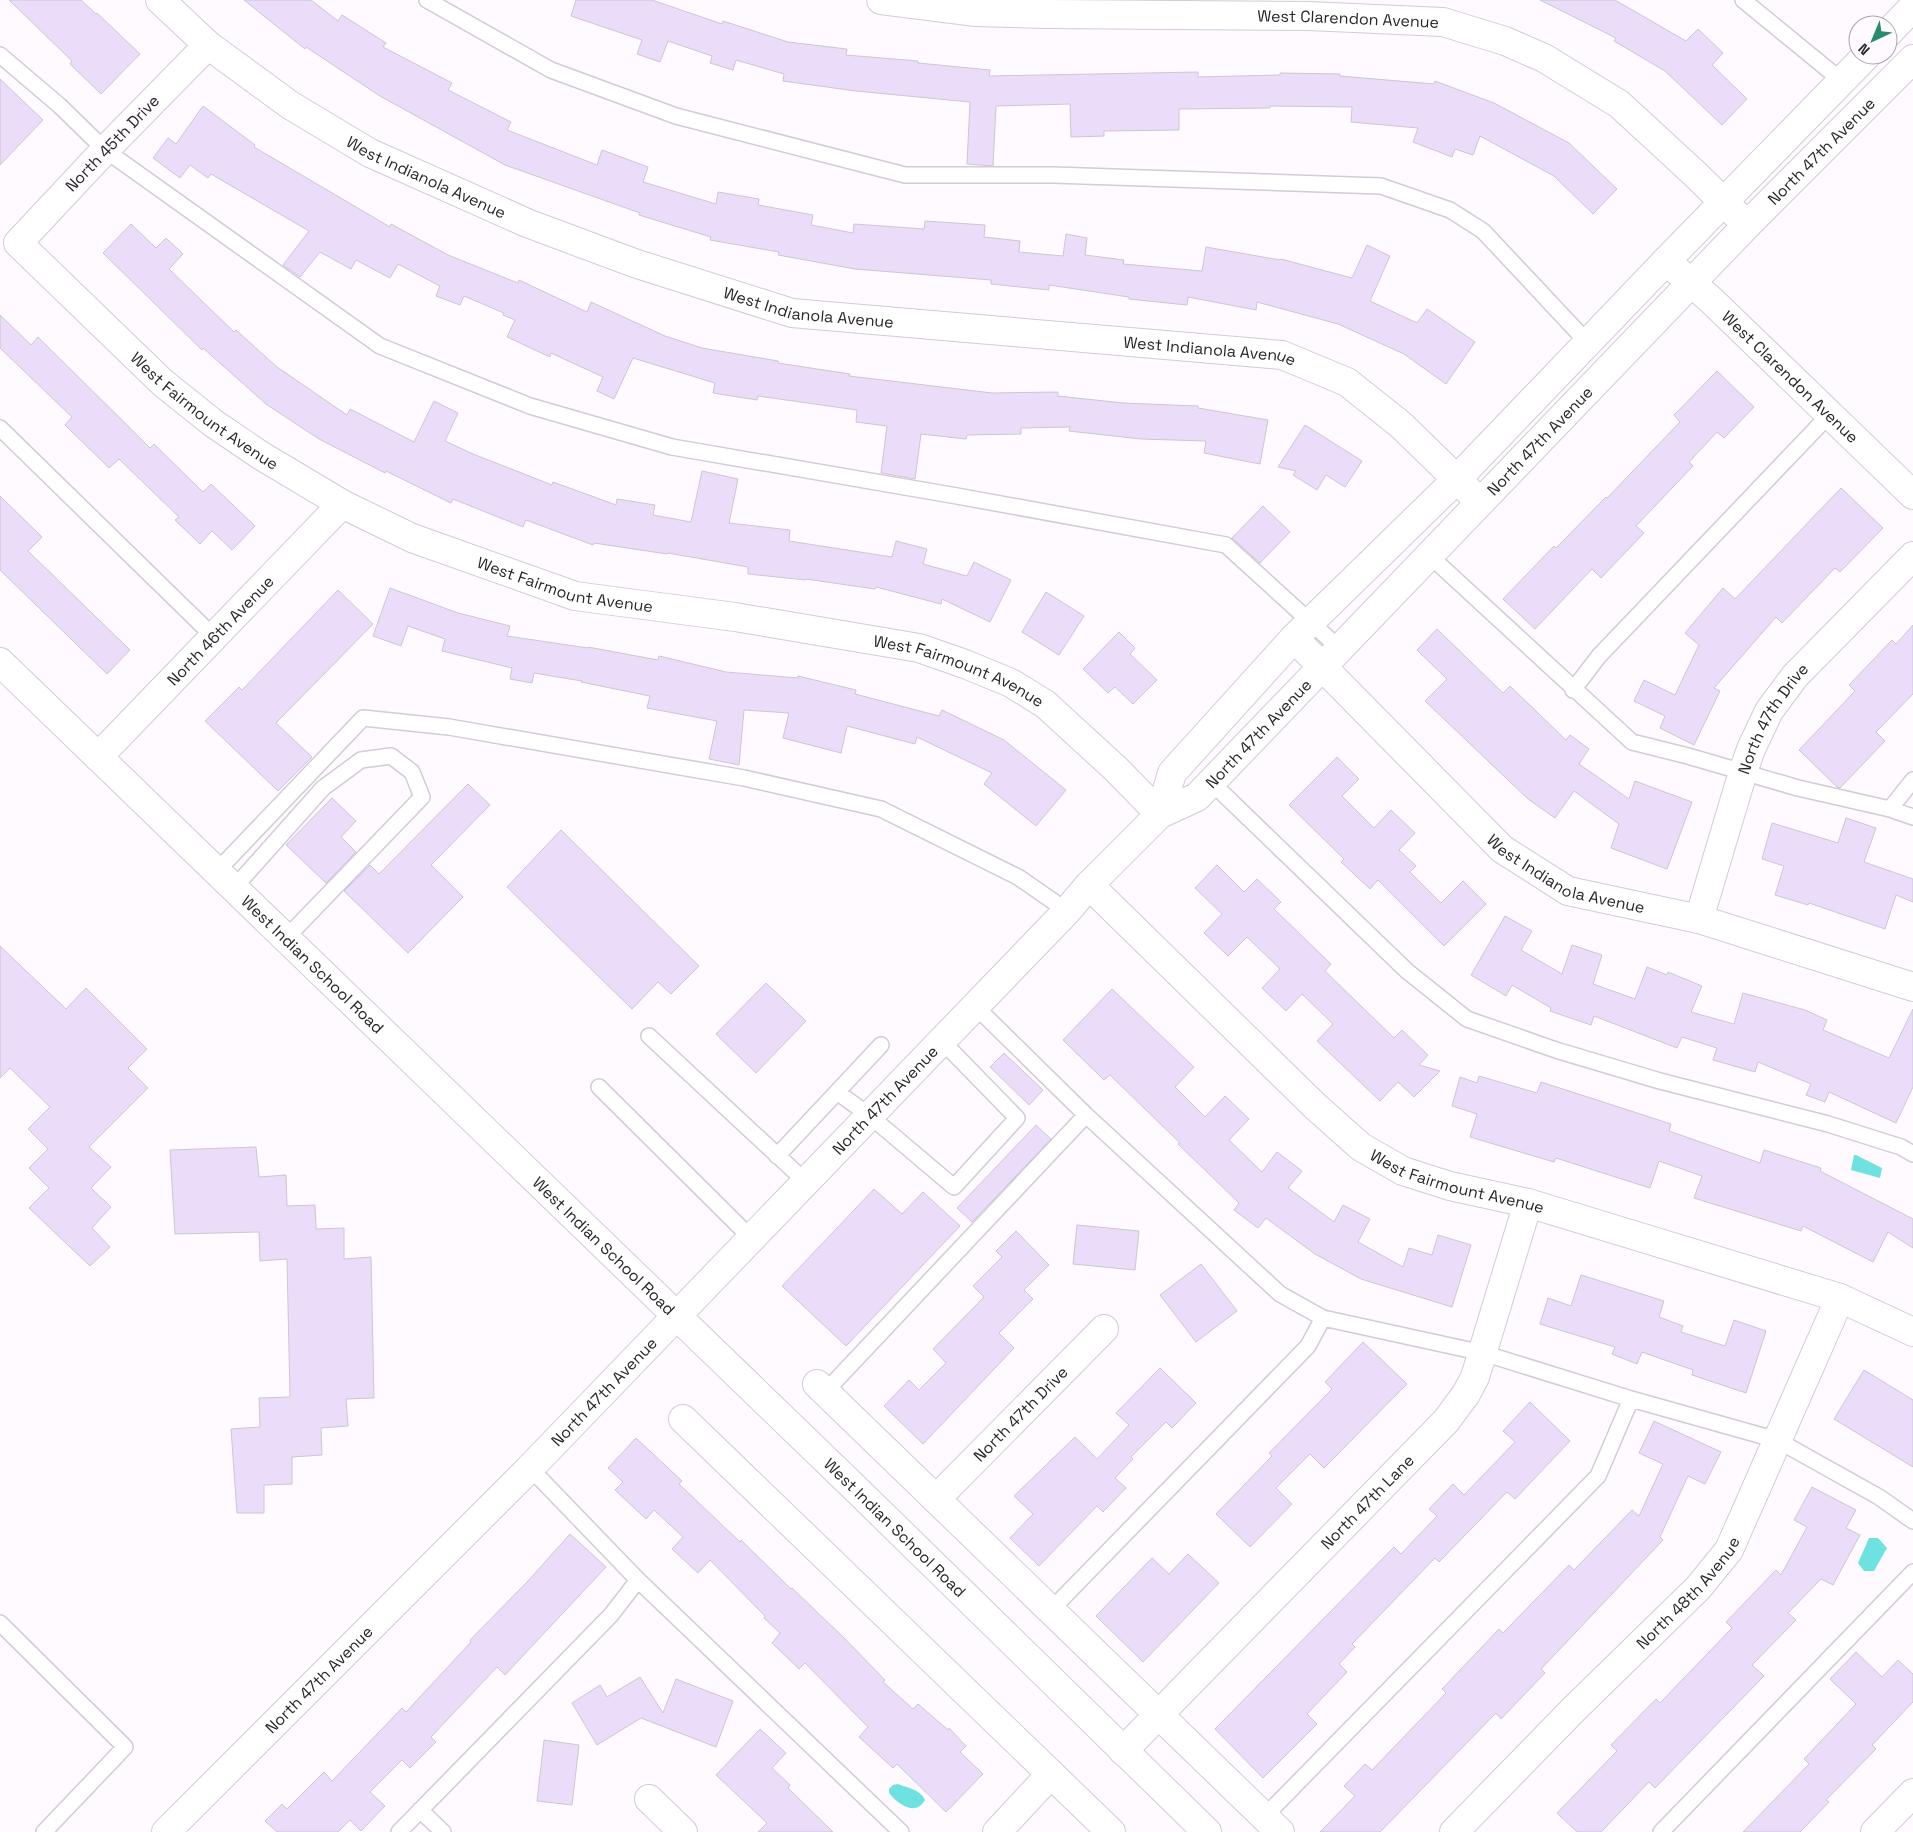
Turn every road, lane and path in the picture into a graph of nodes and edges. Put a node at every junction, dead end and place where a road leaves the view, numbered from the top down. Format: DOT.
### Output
graph roads {
  1 [pos="160,0"];
  2 [pos="427,0"];
  3 [pos="881,0"];
  4 [pos="1743,0"];
  5 [pos="1913,7"];
  6 [pos="1898,23"];
  7 [pos="208,45"];
  8 [pos="0,55"];
  9 [pos="1913,59"];
  10 [pos="1858,65"];
  11 [pos="1842,82"];
  12 [pos="105,150"];
  13 [pos="1723,203"];
  14 [pos="1747,225"];
  15 [pos="18,243"];
  16 [pos="1666,260"];
  17 [pos="1691,284"];
  18 [pos="1588,343"];
  19 [pos="1830,414"];
  20 [pos="0,428"];
  21 [pos="1457,479"];
  22 [pos="1913,496"];
  23 [pos="1480,502"];
  24 [pos="342,504"];
  25 [pos="1429,555"];
  26 [pos="1913,556"];
  27 [pos="1302,630"];
  28 [pos="214,637"];
  29 [pos="1330,657"];
  30 [pos="0,662"];
  31 [pos="1573,690"];
  32 [pos="98,757"];
  33 [pos="1743,772"];
  34 [pos="1913,780"];
  35 [pos="1211,782"];
  36 [pos="1890,809"];
  37 [pos="1160,814"];
  38 [pos="1913,817"];
  39 [pos="225,880"];
  40 [pos="1089,885"];
  41 [pos="1068,911"];
  42 [pos="1699,920"];
  43 [pos="286,938"];
  44 [pos="1913,987"];
  45 [pos="975,1006"];
  46 [pos="649,1036"];
  47 [pos="942,1041"];
  48 [pos="880,1045"];
  49 [pos="599,1087"];
  50 [pos="837,1092"];
  51 [pos="1086,1115"];
  52 [pos="870,1116"];
  53 [pos="1913,1154"];
  54 [pos="777,1156"];
  55 [pos="806,1182"];
  56 [pos="1528,1203"];
  57 [pos="752,1239"];
  58 [pos="1840,1298"];
  59 [pos="677,1316"];
  60 [pos="1323,1318"];
  61 [pos="1104,1328"];
  62 [pos="1913,1332"];
  63 [pos="1483,1352"];
  64 [pos="821,1388"];
  65 [pos="1631,1399"];
  66 [pos="683,1418"];
  67 [pos="1777,1440"];
  68 [pos="530,1468"];
  69 [pos="936,1499"];
  70 [pos="1913,1521"];
  71 [pos="1913,1572"];
  72 [pos="638,1580"];
  73 [pos="1050,1610"];
  74 [pos="0,1623"];
  75 [pos="1159,1715"];
  76 [pos="1123,1751"];
  77 [pos="1051,1774"];
  78 [pos="1913,1793"];
  79 [pos="649,1800"];
  80 [pos="420,1810"];
  81 [pos="1272,1824"];
  82 [pos="44,1832"];
  83 [pos="166,1832"];
  84 [pos="399,1832"];
  85 [pos="443,1832"];
  86 [pos="683,1832"];
  87 [pos="901,1832"];
  88 [pos="996,1832"];
  89 [pos="1111,1832"];
  90 [pos="1207,1832"];
  91 [pos="1454,1832"];
  92 [pos="1661,1832"];
  93 [pos="1875,1832"];
  1 -- 7 [label="street, West Indianola Avenue"];
  2 -- 18 [label="lane"];
  3 -- 13 [label="street, West Clarendon Avenue"];
  4 -- 11 [label="lane"];
  5 -- 6 [label="street"];
  7 -- 12 [label="street, North 45th Drive"];
  7 -- 21 [label="street, West Indianola Avenue"];
  8 -- 12 [label="lane"];
  9 -- 14 [label="street, North 47th Avenue"];
  10 -- 11 [label="street, North 47th Avenue"];
  11 -- 13 [label="street, North 47th Avenue"];
  12 -- 15 [label="street, North 45th Drive"];
  12 -- 27 [label="lane"];
  13 -- 14 [label="street, West Clarendon Avenue"];
  13 -- 16 [label="street, North 47th Avenue"];
  14 -- 17 [label="street, North 47th Avenue"];
  15 -- 24 [label="street, West Fairmount Avenue"];
  16 -- 17 [label="street, West Clarendon Avenue"];
  16 -- 18 [label="street, North 47th Avenue"];
  17 -- 19 [label="street, West Clarendon Avenue"];
  17 -- 23 [label="street, North 47th Avenue"];
  18 -- 21 [label="street, North 47th Avenue"];
  19 -- 22 [label="street, West Clarendon Avenue"];
  19 -- 31 [label="lane"];
  20 -- 28 [label="lane"];
  21 -- 23 [label="street, West Indianola Avenue"];
  21 -- 27 [label="street, North 47th Avenue"];
  23 -- 25 [label="street, North 47th Avenue"];
  24 -- 28 [label="street, North 46th Avenue"];
  24 -- 37 [label="street, West Fairmount Avenue"];
  25 -- 29 [label="street, North 47th Avenue"];
  25 -- 31 [label="lane"];
  26 -- 33 [label="street, North 47th Drive"];
  27 -- 29 [label="street, West Indianola Avenue"];
  27 -- 37 [label="street, North 47th Avenue"];
  28 -- 32 [label="street, North 46th Avenue"];
  29 -- 35 [label="street, North 47th Avenue"];
  29 -- 42 [label="street, West Indianola Avenue"];
  30 -- 32 [label="street, West Indian School Road"];
  31 -- 33 [label="lane"];
  32 -- 39 [label="street, West Indian School Road"];
  33 -- 36 [label="lane"];
  33 -- 42 [label="street, North 47th Drive"];
  34 -- 36 [label="lane"];
  35 -- 37 [label="street, North 47th Avenue"];
  35 -- 53 [label="lane"];
  36 -- 38 [label="lane"];
  37 -- 40 [label="street, North 47th Avenue"];
  39 -- 41 [label="lane"];
  39 -- 43 [label="street, West Indian School Road"];
  39 -- 43 [label="lane"];
  40 -- 41 [label="street, North 47th Avenue"];
  40 -- 56 [label="street, West Fairmount Avenue"];
  41 -- 45 [label="street, North 47th Avenue"];
  42 -- 44 [label="street, West Indianola Avenue"];
  43 -- 59 [label="street, West Indian School Road"];
  45 -- 47 [label="street, North 47th Avenue"];
  45 -- 51 [label="lane"];
  46 -- 54 [label="lane"];
  47 -- 52 [label="street, North 47th Avenue"];
  47 -- 52 [label="lane"];
  48 -- 50 [label="lane"];
  49 -- 57 [label="lane"];
  50 -- 52 [label="lane"];
  50 -- 54 [label="lane"];
  51 -- 60 [label="lane"];
  51 -- 64 [label="lane"];
  52 -- 55 [label="street, North 47th Avenue"];
  54 -- 55 [label="lane"];
  55 -- 57 [label="street, North 47th Avenue"];
  56 -- 58 [label="street, West Fairmount Avenue"];
  56 -- 63 [label="street, North 47th Lane"];
  57 -- 59 [label="street, North 47th Avenue"];
  58 -- 62 [label="street, West Fairmount Avenue"];
  58 -- 67 [label="street, North 48th Avenue"];
  59 -- 68 [label="street, North 47th Avenue"];
  59 -- 76 [label="street, West Indian School Road"];
  60 -- 63 [label="lane"];
  60 -- 73 [label="lane"];
  61 -- 69 [label="street, North 47th Drive"];
  63 -- 65 [label="lane"];
  63 -- 75 [label="street, North 47th Lane"];
  64 -- 69 [label="street"];
  65 -- 67 [label="lane"];
  65 -- 81 [label="lane"];
  66 -- 77 [label="street"];
  67 -- 70 [label="lane"];
  67 -- 91 [label="street, North 48th Avenue"];
  68 -- 72 [label="lane"];
  68 -- 83 [label="street, North 47th Avenue"];
  69 -- 73 [label="street"];
  71 -- 92 [label="lane"];
  72 -- 80 [label="lane"];
  72 -- 87 [label="lane"];
  73 -- 75 [label="street"];
  74 -- 82 [label="lane"];
  75 -- 76 [label="street, North 47th Lane"];
  75 -- 81 [label="street"];
  76 -- 90 [label="street, West Indian School Road"];
  77 -- 88 [label="street"];
  77 -- 89 [label="street"];
  78 -- 93 [label="street"];
  79 -- 86 [label="street"];
  80 -- 84 [label="lane"];
  80 -- 85 [label="lane"];
}
